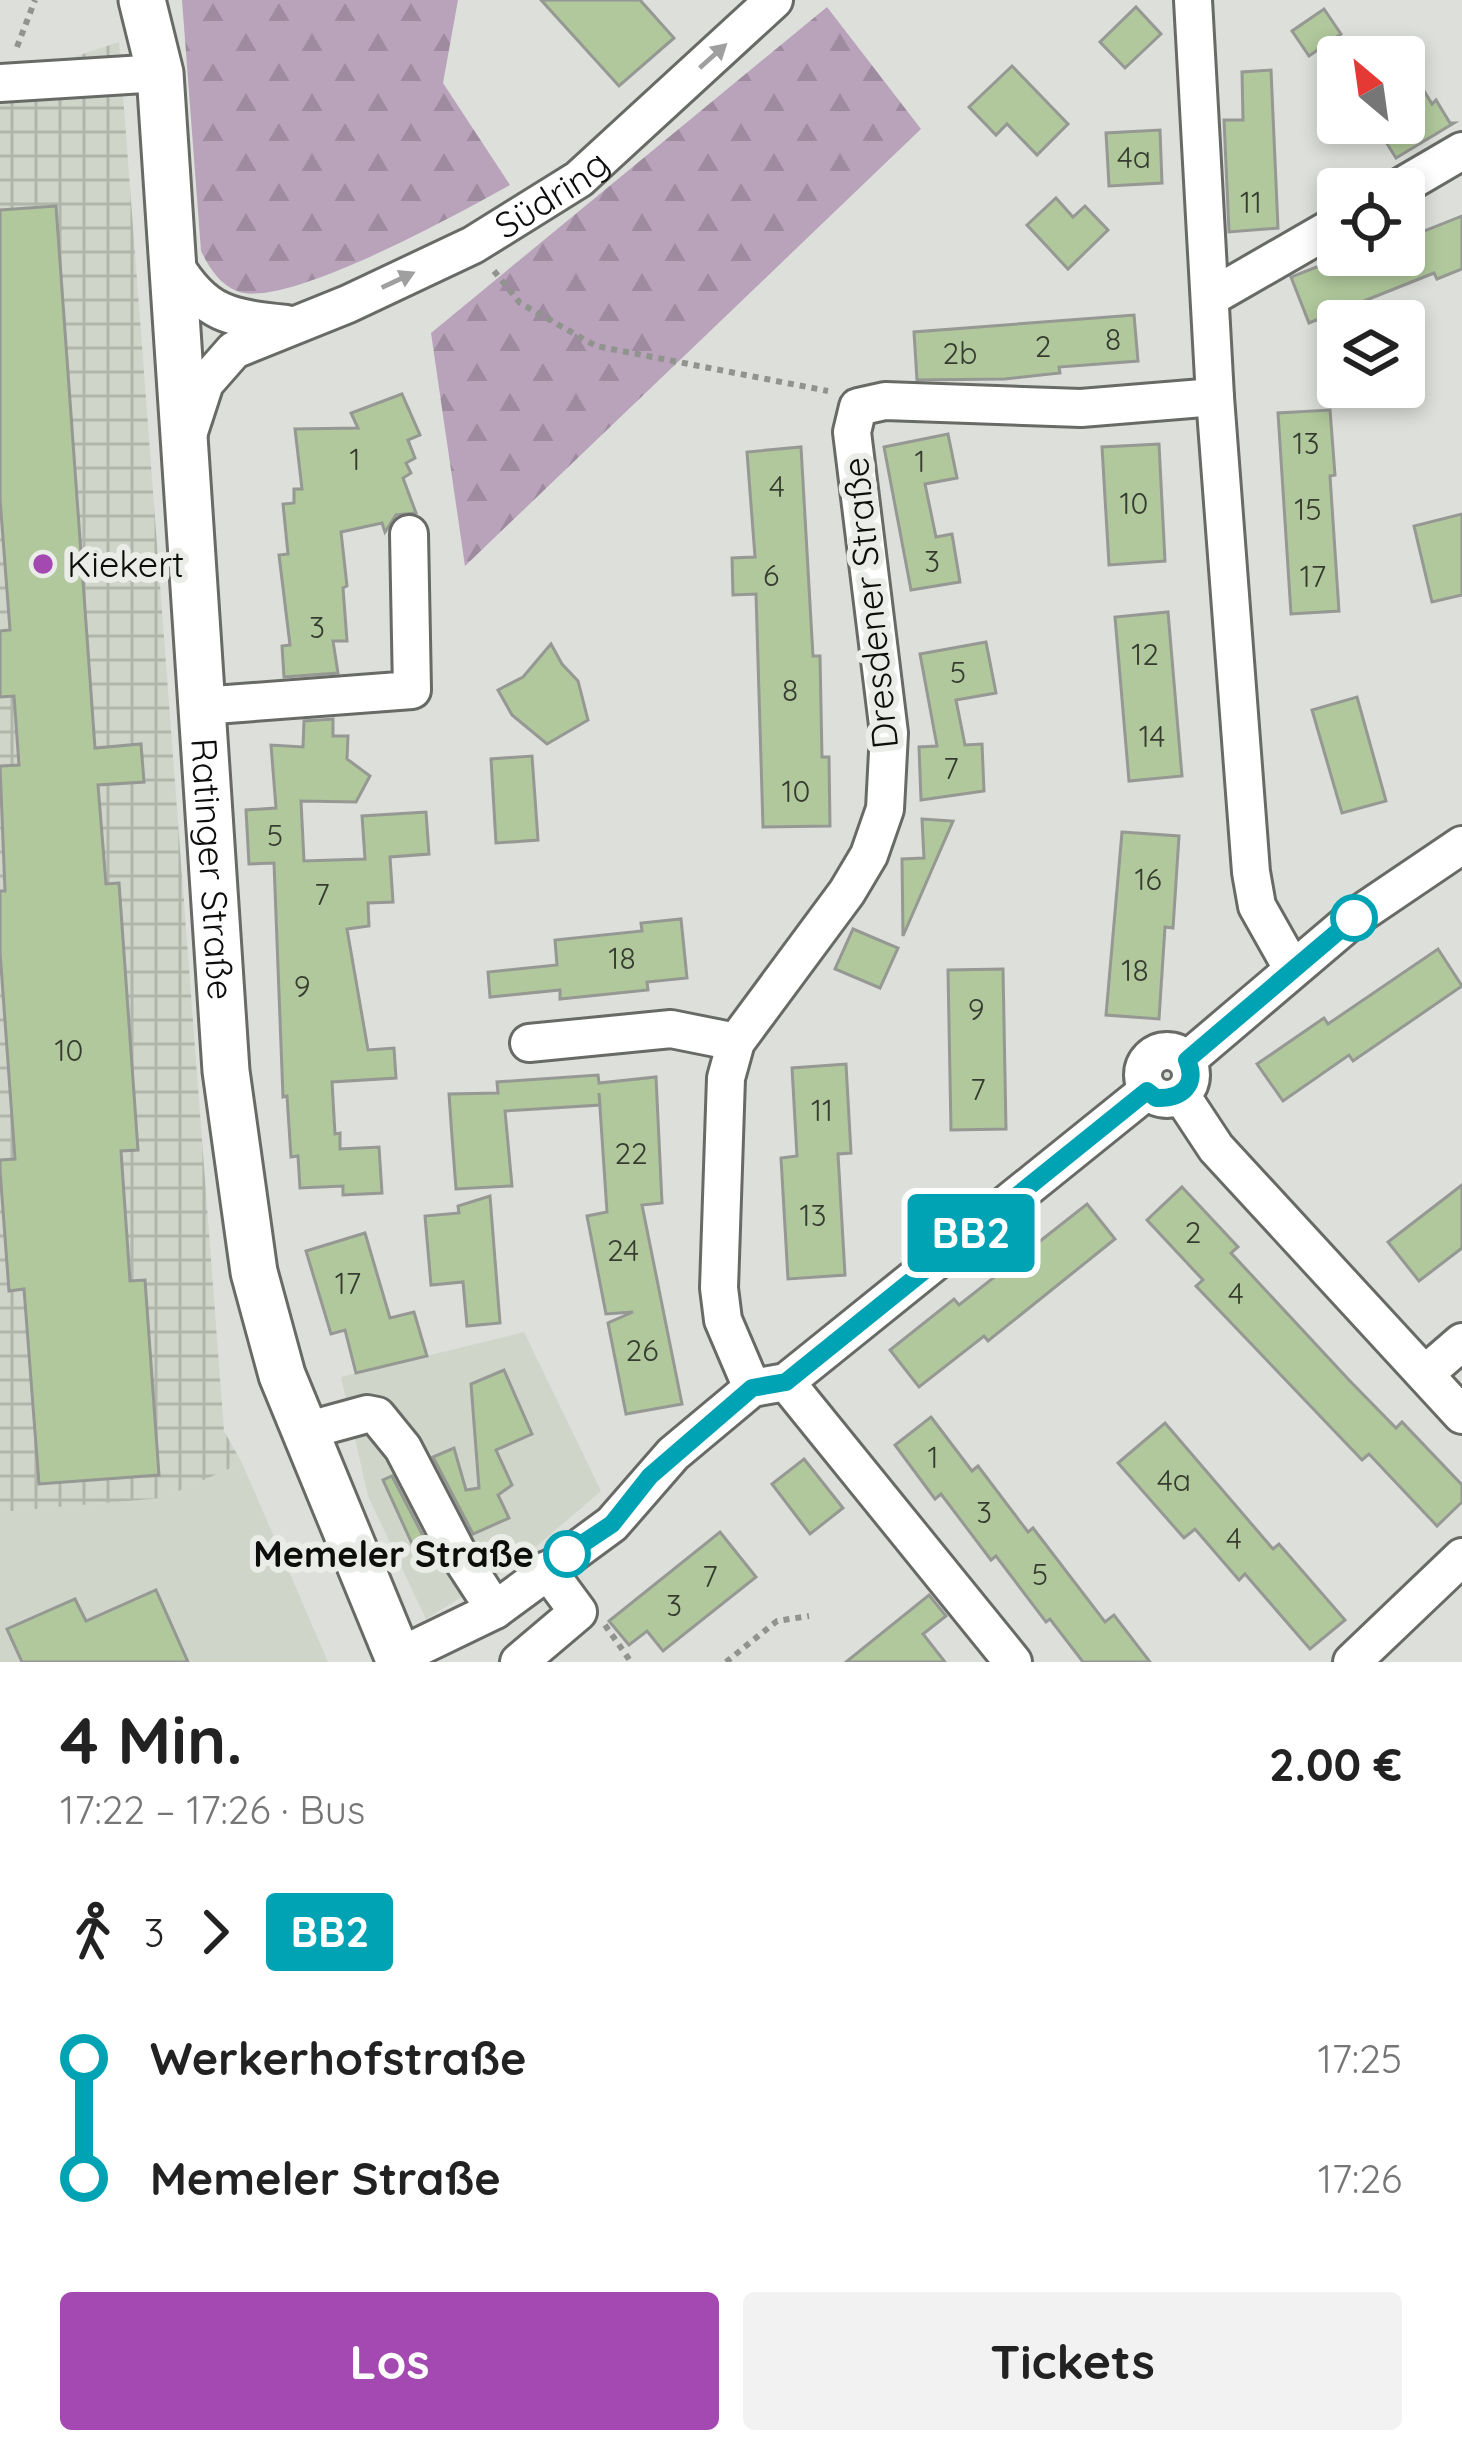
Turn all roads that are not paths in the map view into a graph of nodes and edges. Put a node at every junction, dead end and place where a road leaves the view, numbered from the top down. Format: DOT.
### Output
graph roads {
  1 [pos="109,0"];
  2 [pos="142,0"];
  3 [pos="774,0"];
  4 [pos="1193,0"];
  5 [pos="157,60"];
  6 [pos="3,82"];
  7 [pos="1462,151"];
  8 [pos="1425,173"];
  9 [pos="1317,236"];
  10 [pos="175,265"];
  11 [pos="1213,296"];
  12 [pos="290,325"];
  13 [pos="1215,397"];
  14 [pos="185,445"];
  15 [pos="410,534"];
  16 [pos="201,706"];
  17 [pos="1462,845"];
  18 [pos="1292,968"];
  19 [pos="736,1042"];
  20 [pos="529,1043"];
  21 [pos="1171,1082"];
  22 [pos="1462,1342"];
  23 [pos="1425,1374"];
  24 [pos="769,1385"];
  25 [pos="1462,1414"];
  26 [pos="305,1430"];
  27 [pos="1462,1557"];
  28 [pos="547,1570"];
  29 [pos="495,1610"];
  30 [pos="399,1659"];
  31 [pos="519,1662"];
  32 [pos="1013,1662"];
  33 [pos="1352,1662"];
  1 -- 5 [label="main road"];
  2 -- 5 [label="main road, Ratinger Straße"];
  12 -- 3 [label="street, Südring, one-way"];
  4 -- 11 [label="street"];
  5 -- 6 [label="street"];
  5 -- 10 [label="main road, Ratinger Straße"];
  7 -- 8 [label="street"];
  9 -- 11 [label="street"];
  10 -- 12 [label="street, Südring"];
  10 -- 14 [label="main road, Ratinger Straße"];
  11 -- 13 [label="street"];
  12 -- 14 [label="street, Südring"];
  13 -- 18 [label="street"];
  13 -- 19 [label="street, Dresdener Straße"];
  14 -- 16 [label="main road, Ratinger Straße"];
  15 -- 16 [label="street"];
  16 -- 26 [label="main road, Ratinger Straße"];
  17 -- 18 [label="street"];
  18 -- 21 [label="street"];
  19 -- 20 [label="street"];
  19 -- 24 [label="street, Dresdener Straße"];
  21 -- 23 [label="street"];
  21 -- 24 [label="street"];
  22 -- 23 [label="street"];
  23 -- 25 [label="street"];
  24 -- 28 [label="street"];
  24 -- 32 [label="street"];
  26 -- 29 [label="street"];
  26 -- 30 [label="main road, Ratinger Straße"];
  27 -- 33 [label="street"];
  28 -- 29 [label="street"];
  28 -- 31 [label="street"];
  29 -- 30 [label="street"];
}
